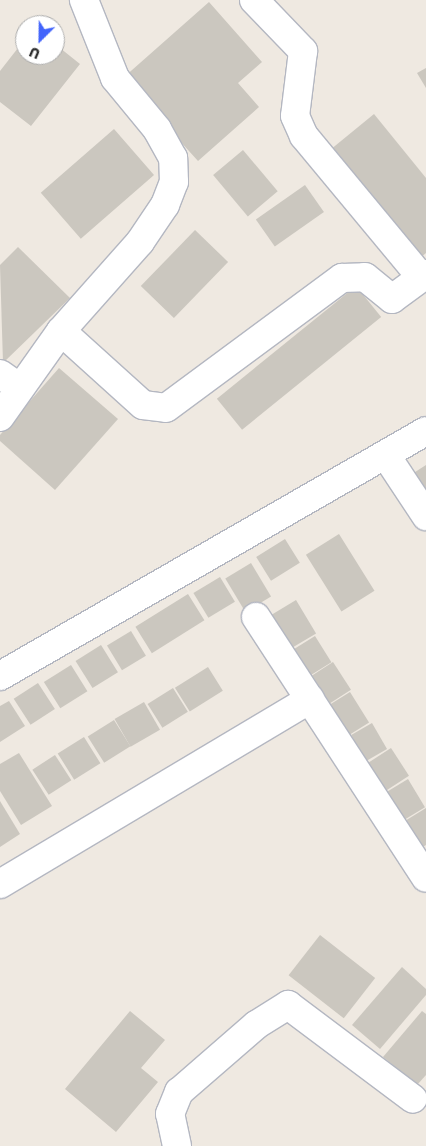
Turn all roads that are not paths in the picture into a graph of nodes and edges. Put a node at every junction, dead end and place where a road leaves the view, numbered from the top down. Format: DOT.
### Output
graph roads {
  1 [pos="84,0"];
  2 [pos="254,0"];
  3 [pos="424,275"];
  4 [pos="60,331"];
  5 [pos="10,381"];
  6 [pos="0,417"];
  7 [pos="426,431"];
  8 [pos="387,457"];
  9 [pos="426,516"];
  10 [pos="256,617"];
  11 [pos="0,676"];
  12 [pos="310,699"];
  13 [pos="426,878"];
  14 [pos="0,884"];
  15 [pos="413,1099"];
  16 [pos="177,1146"];
  1 -- 4 [label="street"];
  2 -- 3 [label="street"];
  3 -- 4 [label="street"];
  4 -- 5 [label="street"];
  5 -- 6 [label="street"];
  7 -- 8 [label="street"];
  8 -- 9 [label="street"];
  8 -- 11 [label="street"];
  10 -- 12 [label="street"];
  12 -- 13 [label="street"];
  12 -- 14 [label="street"];
  15 -- 16 [label="street"];
}
